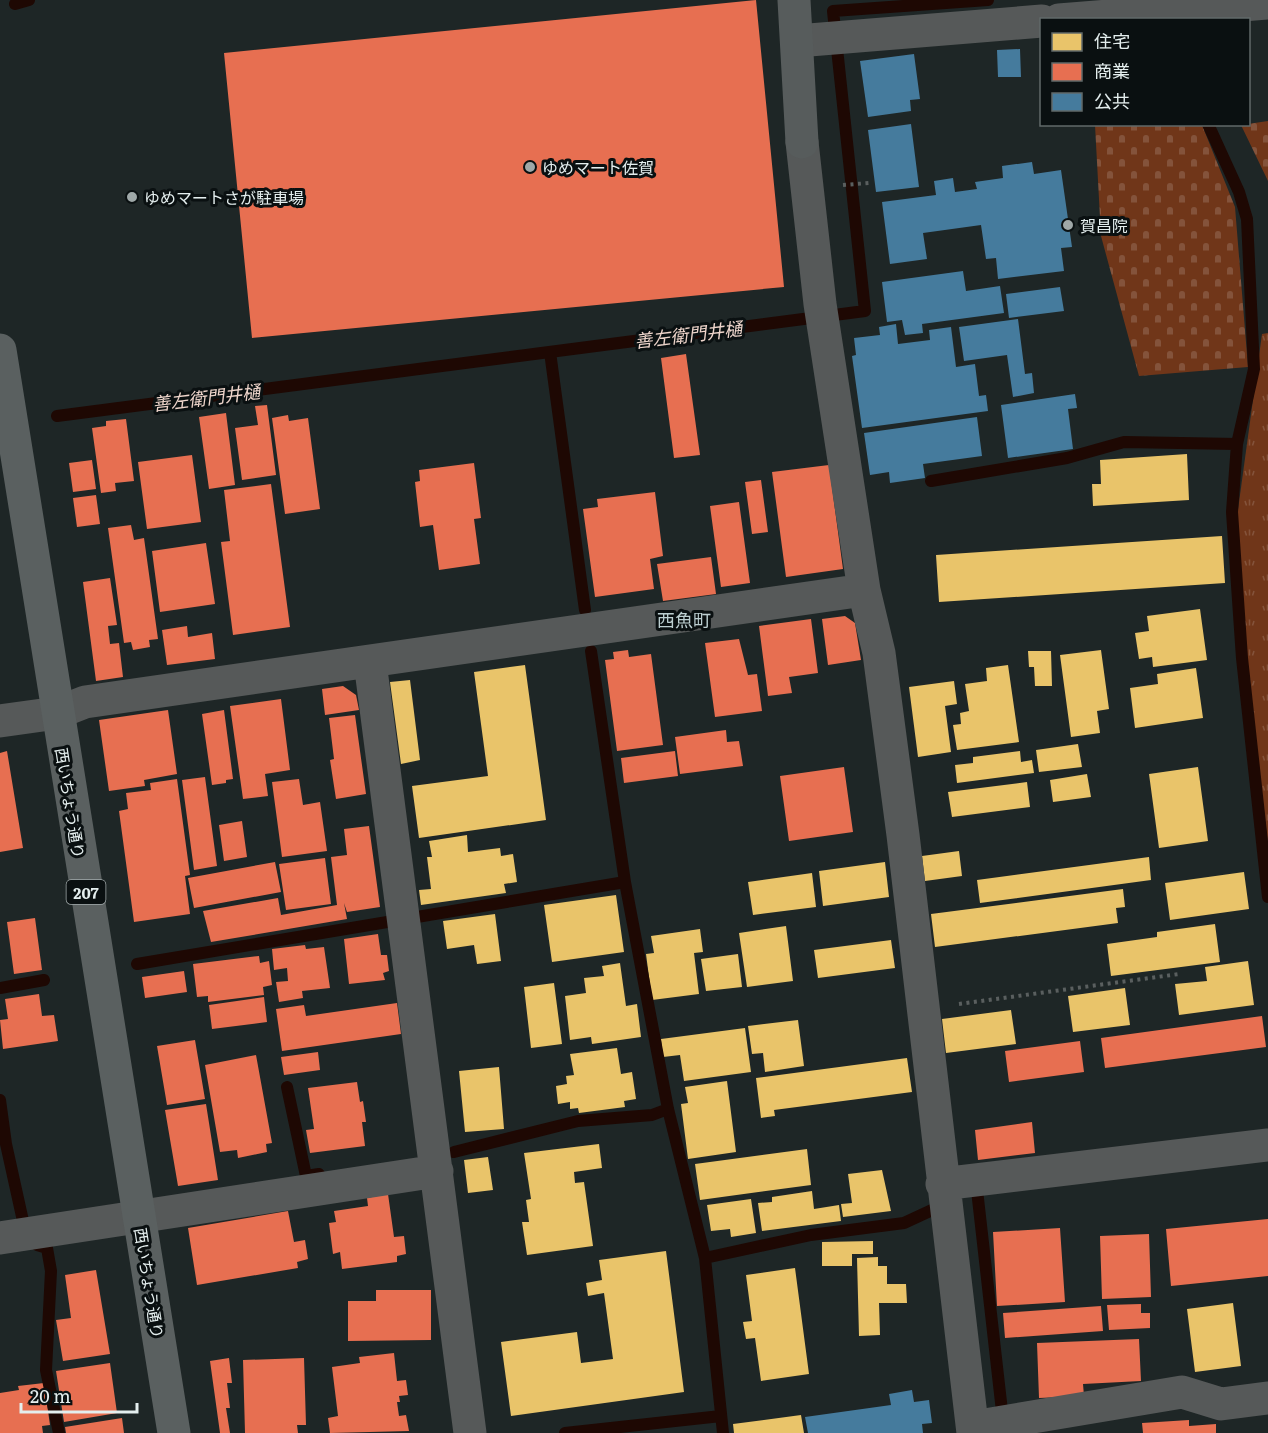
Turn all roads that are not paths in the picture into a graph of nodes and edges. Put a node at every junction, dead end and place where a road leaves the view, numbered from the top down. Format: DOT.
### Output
graph roads {
  1 [pos="794,0"];
  2 [pos="1268,3"];
  3 [pos="1084,18"];
  4 [pos="1040,21"];
  5 [pos="821,38"];
  6 [pos="0,350"];
  7 [pos="864,590"];
  8 [pos="370,662"];
  9 [pos="57,713"];
  10 [pos="0,721"];
  11 [pos="1268,1145"];
  12 [pos="437,1171"];
  13 [pos="944,1198"];
  14 [pos="139,1217"];
  15 [pos="0,1238"];
  16 [pos="1268,1398"];
  17 [pos="988,1426"];
  18 [pos="470,1432"];
  19 [pos="174,1433"];
  1 -- 5 [label="street"];
  2 -- 3 [label="street"];
  4 -- 5 [label="street"];
  5 -- 7 [label="street"];
  6 -- 9 [label="highway, 西いちょう通り / 207"];
  7 -- 8 [label="street"];
  7 -- 13 [label="street"];
  8 -- 9 [label="street"];
  8 -- 12 [label="street"];
  9 -- 10 [label="street"];
  9 -- 14 [label="highway, 西いちょう通り / 207"];
  11 -- 13 [label="street"];
  12 -- 14 [label="street"];
  12 -- 18 [label="street"];
  13 -- 17 [label="street"];
  14 -- 15 [label="street"];
  14 -- 19 [label="highway, 西いちょう通り / 207"];
  16 -- 17 [label="street"];
}
